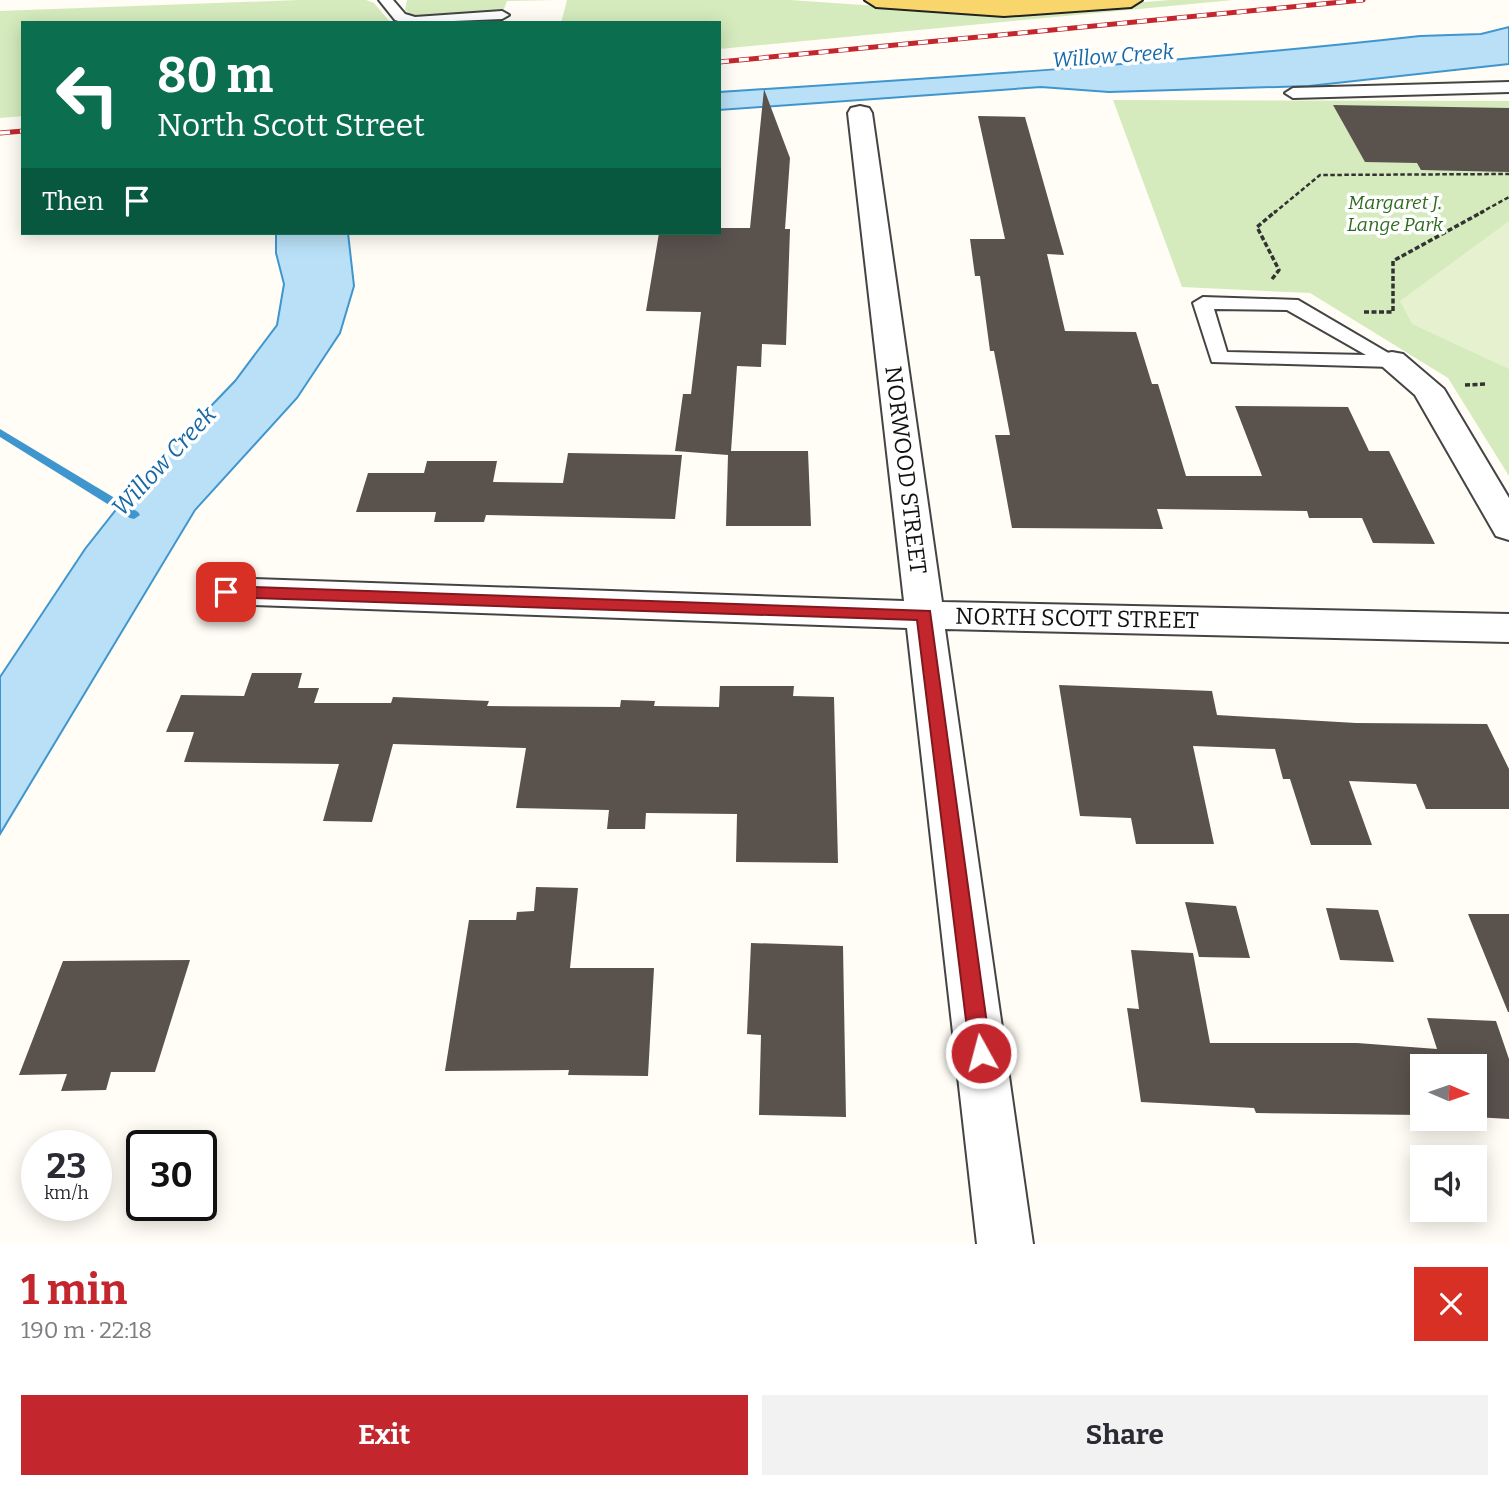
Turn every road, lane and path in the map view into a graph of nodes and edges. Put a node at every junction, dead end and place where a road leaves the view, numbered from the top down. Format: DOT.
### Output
graph roads {
  1 [pos="386,0"];
  2 [pos="876,0"];
  3 [pos="1131,0"];
  4 [pos="502,15"];
  5 [pos="411,21"];
  6 [pos="427,21"];
  7 [pos="1509,87"];
  8 [pos="1293,93"];
  9 [pos="860,113"];
  10 [pos="1509,174"];
  11 [pos="1509,197"];
  12 [pos="1263,288"];
  13 [pos="1363,319"];
  14 [pos="1392,361"];
  15 [pos="1488,384"];
  16 [pos="1457,385"];
  17 [pos="1509,528"];
  18 [pos="226,592"];
  19 [pos="925,615"];
  20 [pos="1509,628"];
  21 [pos="1005,1244"];
  1 -- 5 [label="lane"];
  2 -- 3 [label="main road"];
  4 -- 6 [label="lane"];
  7 -- 8 [label="lane"];
  9 -- 19 [label="street, NORWOOD STREET"];
  10 -- 12 [label="path"];
  11 -- 13 [label="path"];
  14 -- 14 [label="lane"];
  14 -- 17 [label="street"];
  15 -- 16 [label="path"];
  18 -- 19 [label="street, NORTH SCOTT STREET"];
  19 -- 20 [label="street, NORTH SCOTT STREET"];
  19 -- 21 [label="street, NORWOOD STREET"];
}
